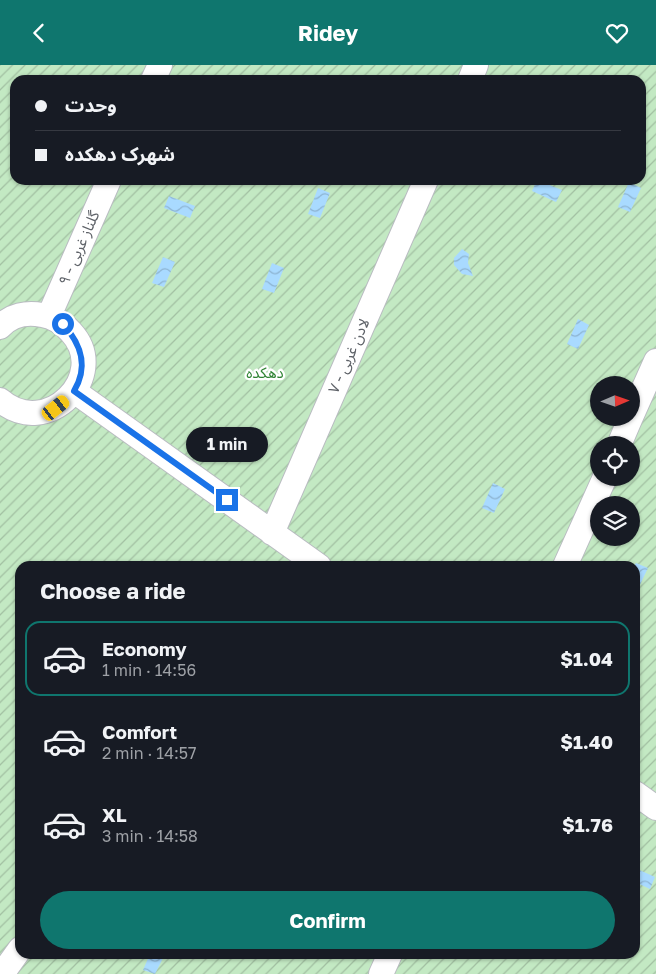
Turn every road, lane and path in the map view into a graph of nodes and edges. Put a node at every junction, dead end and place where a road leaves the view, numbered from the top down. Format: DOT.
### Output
graph roads {
  1 [pos="107,185"];
  2 [pos="424,185"];
  3 [pos="50,316"];
  4 [pos="0,327"];
  5 [pos="656,361"];
  6 [pos="74,391"];
  7 [pos="640,397"];
  8 [pos="2,410"];
  9 [pos="601,486"];
  10 [pos="272,533"];
  11 [pos="307,561"];
  12 [pos="568,561"];
  13 [pos="640,797"];
  14 [pos="656,808"];
  15 [pos="15,956"];
  16 [pos="388,959"];
  17 [pos="2,974"];
  18 [pos="381,974"];
  1 -- 3 [label="street, گلناز غربی - ۹"];
  2 -- 10 [label="street, لادن غربی - ۷"];
  3 -- 4 [label="street"];
  3 -- 6 [label="street"];
  5 -- 7 [label="street"];
  6 -- 8 [label="street"];
  6 -- 10 [label="street"];
  9 -- 12 [label="street"];
  10 -- 11 [label="street"];
  13 -- 14 [label="street"];
  15 -- 17 [label="street"];
  16 -- 18 [label="street"];
}
